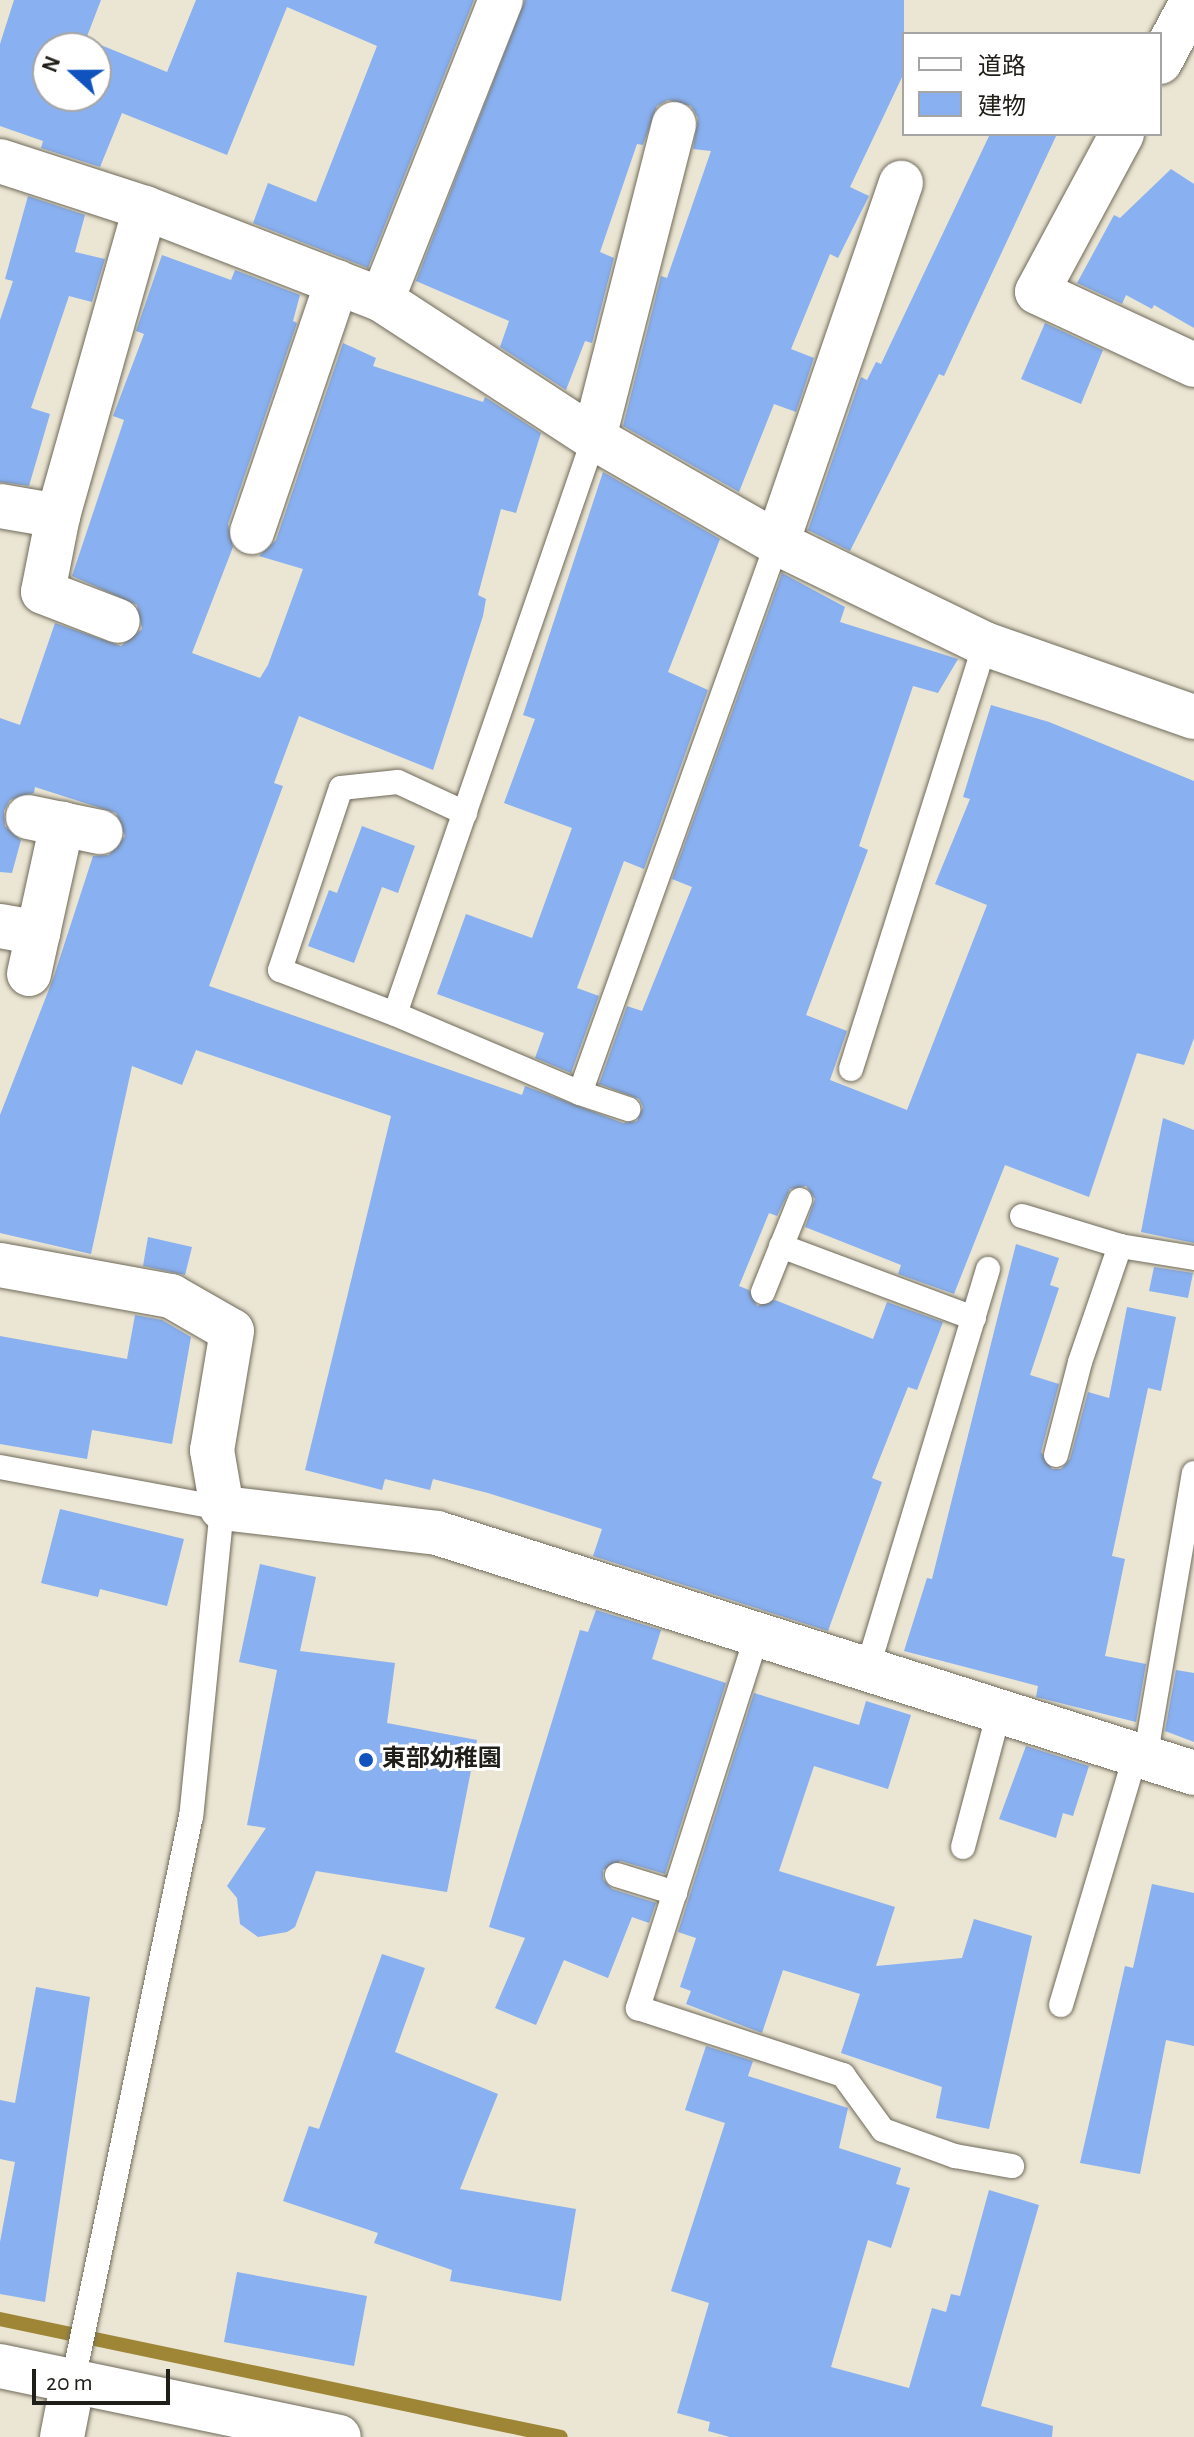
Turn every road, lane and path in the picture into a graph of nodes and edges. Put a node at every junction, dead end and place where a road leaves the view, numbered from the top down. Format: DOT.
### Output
graph roads {
  1 [pos="501,0"];
  2 [pos="1193,0"];
  3 [pos="1162,58"];
  4 [pos="674,124"];
  5 [pos="1121,136"];
  6 [pos="0,161"];
  7 [pos="901,183"];
  8 [pos="145,208"];
  9 [pos="337,282"];
  10 [pos="382,300"];
  11 [pos="1194,365"];
  12 [pos="594,438"];
  13 [pos="0,506"];
  14 [pos="58,516"];
  15 [pos="252,532"];
  16 [pos="777,543"];
  17 [pos="118,621"];
  18 [pos="985,644"];
  19 [pos="1194,717"];
  20 [pos="465,813"];
  21 [pos="63,825"];
  22 [pos="22,944"];
  23 [pos="395,1014"];
  24 [pos="851,1069"];
  25 [pos="580,1093"];
  26 [pos="628,1109"];
  27 [pos="800,1200"];
  28 [pos="1022,1216"];
  29 [pos="781,1246"];
  30 [pos="1120,1246"];
  31 [pos="1194,1258"];
  32 [pos="0,1265"];
  33 [pos="988,1269"];
  34 [pos="763,1292"];
  35 [pos="974,1318"];
  36 [pos="1056,1455"];
  37 [pos="0,1467"];
  38 [pos="1194,1473"];
  39 [pos="222,1508"];
  40 [pos="757,1635"];
  41 [pos="867,1670"];
  42 [pos="999,1712"];
  43 [pos="1140,1758"];
  44 [pos="1194,1773"];
  45 [pos="963,1847"];
  46 [pos="617,1875"];
  47 [pos="675,1893"];
  48 [pos="1061,2005"];
  49 [pos="1012,2166"];
  50 [pos="0,2366"];
  51 [pos="73,2381"];
  52 [pos="62,2437"];
  53 [pos="339,2437"];
  1 -- 10 [label="street"];
  2 -- 3 [label="street"];
  4 -- 12 [label="street"];
  5 -- 11 [label="street"];
  6 -- 8 [label="street"];
  7 -- 16 [label="street"];
  8 -- 9 [label="street"];
  8 -- 14 [label="street"];
  9 -- 10 [label="street"];
  9 -- 15 [label="street"];
  10 -- 12 [label="street"];
  12 -- 16 [label="street"];
  12 -- 20 [label="lane"];
  13 -- 14 [label="street"];
  14 -- 17 [label="street"];
  16 -- 18 [label="street"];
  16 -- 25 [label="lane"];
  18 -- 19 [label="street"];
  18 -- 24 [label="lane"];
  20 -- 23 [label="lane"];
  20 -- 23 [label="lane"];
  21 -- 22 [label="street"];
  23 -- 25 [label="lane"];
  25 -- 26 [label="lane"];
  27 -- 29 [label="lane"];
  28 -- 30 [label="lane"];
  29 -- 34 [label="lane"];
  29 -- 35 [label="lane"];
  30 -- 31 [label="lane"];
  30 -- 36 [label="lane"];
  32 -- 39 [label="street"];
  33 -- 35 [label="lane"];
  35 -- 41 [label="lane"];
  37 -- 39 [label="lane"];
  38 -- 43 [label="lane"];
  39 -- 40 [label="street"];
  39 -- 51 [label="lane"];
  40 -- 41 [label="street"];
  40 -- 47 [label="lane"];
  41 -- 42 [label="street"];
  42 -- 43 [label="street"];
  42 -- 45 [label="lane"];
  43 -- 44 [label="street"];
  43 -- 48 [label="lane"];
  46 -- 47 [label="lane"];
  47 -- 49 [label="lane"];
  50 -- 51 [label="street"];
  51 -- 52 [label="street"];
  51 -- 53 [label="street"];
}
